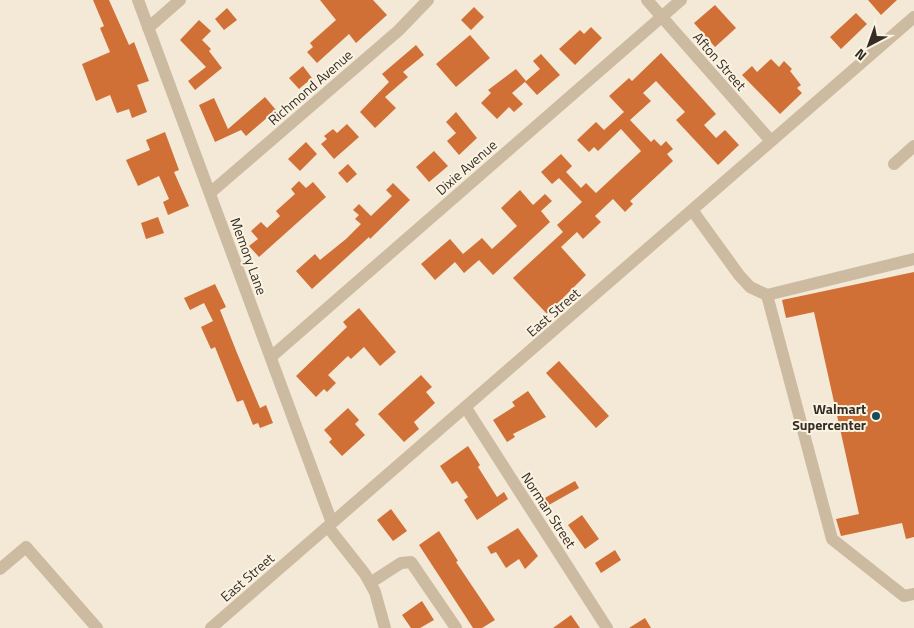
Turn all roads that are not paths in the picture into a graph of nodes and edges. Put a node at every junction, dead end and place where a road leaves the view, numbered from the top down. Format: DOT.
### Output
graph roads {
  1 [pos="138,0"];
  2 [pos="180,0"];
  3 [pos="428,0"];
  4 [pos="647,0"];
  5 [pos="681,0"];
  6 [pos="662,17"];
  7 [pos="914,17"];
  8 [pos="148,28"];
  9 [pos="770,141"];
  10 [pos="914,146"];
  11 [pos="894,164"];
  12 [pos="210,193"];
  13 [pos="692,210"];
  14 [pos="914,259"];
  15 [pos="767,295"];
  16 [pos="271,357"];
  17 [pos="466,408"];
  18 [pos="330,525"];
  19 [pos="0,569"];
  20 [pos="370,583"];
  21 [pos="914,594"];
  22 [pos="97,628"];
  23 [pos="211,628"];
  24 [pos="385,628"];
  25 [pos="456,628"];
  26 [pos="607,628"];
  1 -- 8 [label="street, Memory Lane"];
  2 -- 8 [label="street"];
  3 -- 12 [label="street, Richmond Avenue"];
  4 -- 6 [label="street, Afton Street"];
  5 -- 6 [label="street, Dixie Avenue"];
  6 -- 9 [label="street, Afton Street"];
  6 -- 16 [label="street, Dixie Avenue"];
  7 -- 9 [label="street, East Street"];
  8 -- 12 [label="street, Memory Lane"];
  9 -- 13 [label="street, East Street"];
  10 -- 11 [label="street"];
  12 -- 16 [label="street, Memory Lane"];
  13 -- 15 [label="street"];
  13 -- 17 [label="street, East Street"];
  14 -- 15 [label="street"];
  15 -- 21 [label="street"];
  16 -- 18 [label="street, Memory Lane"];
  17 -- 18 [label="street, East Street"];
  17 -- 26 [label="street, Norman Street"];
  18 -- 20 [label="street, Memory Lane"];
  18 -- 23 [label="street, East Street"];
  19 -- 22 [label="street"];
  20 -- 24 [label="street, Memory Lane"];
  20 -- 25 [label="street"];
}
